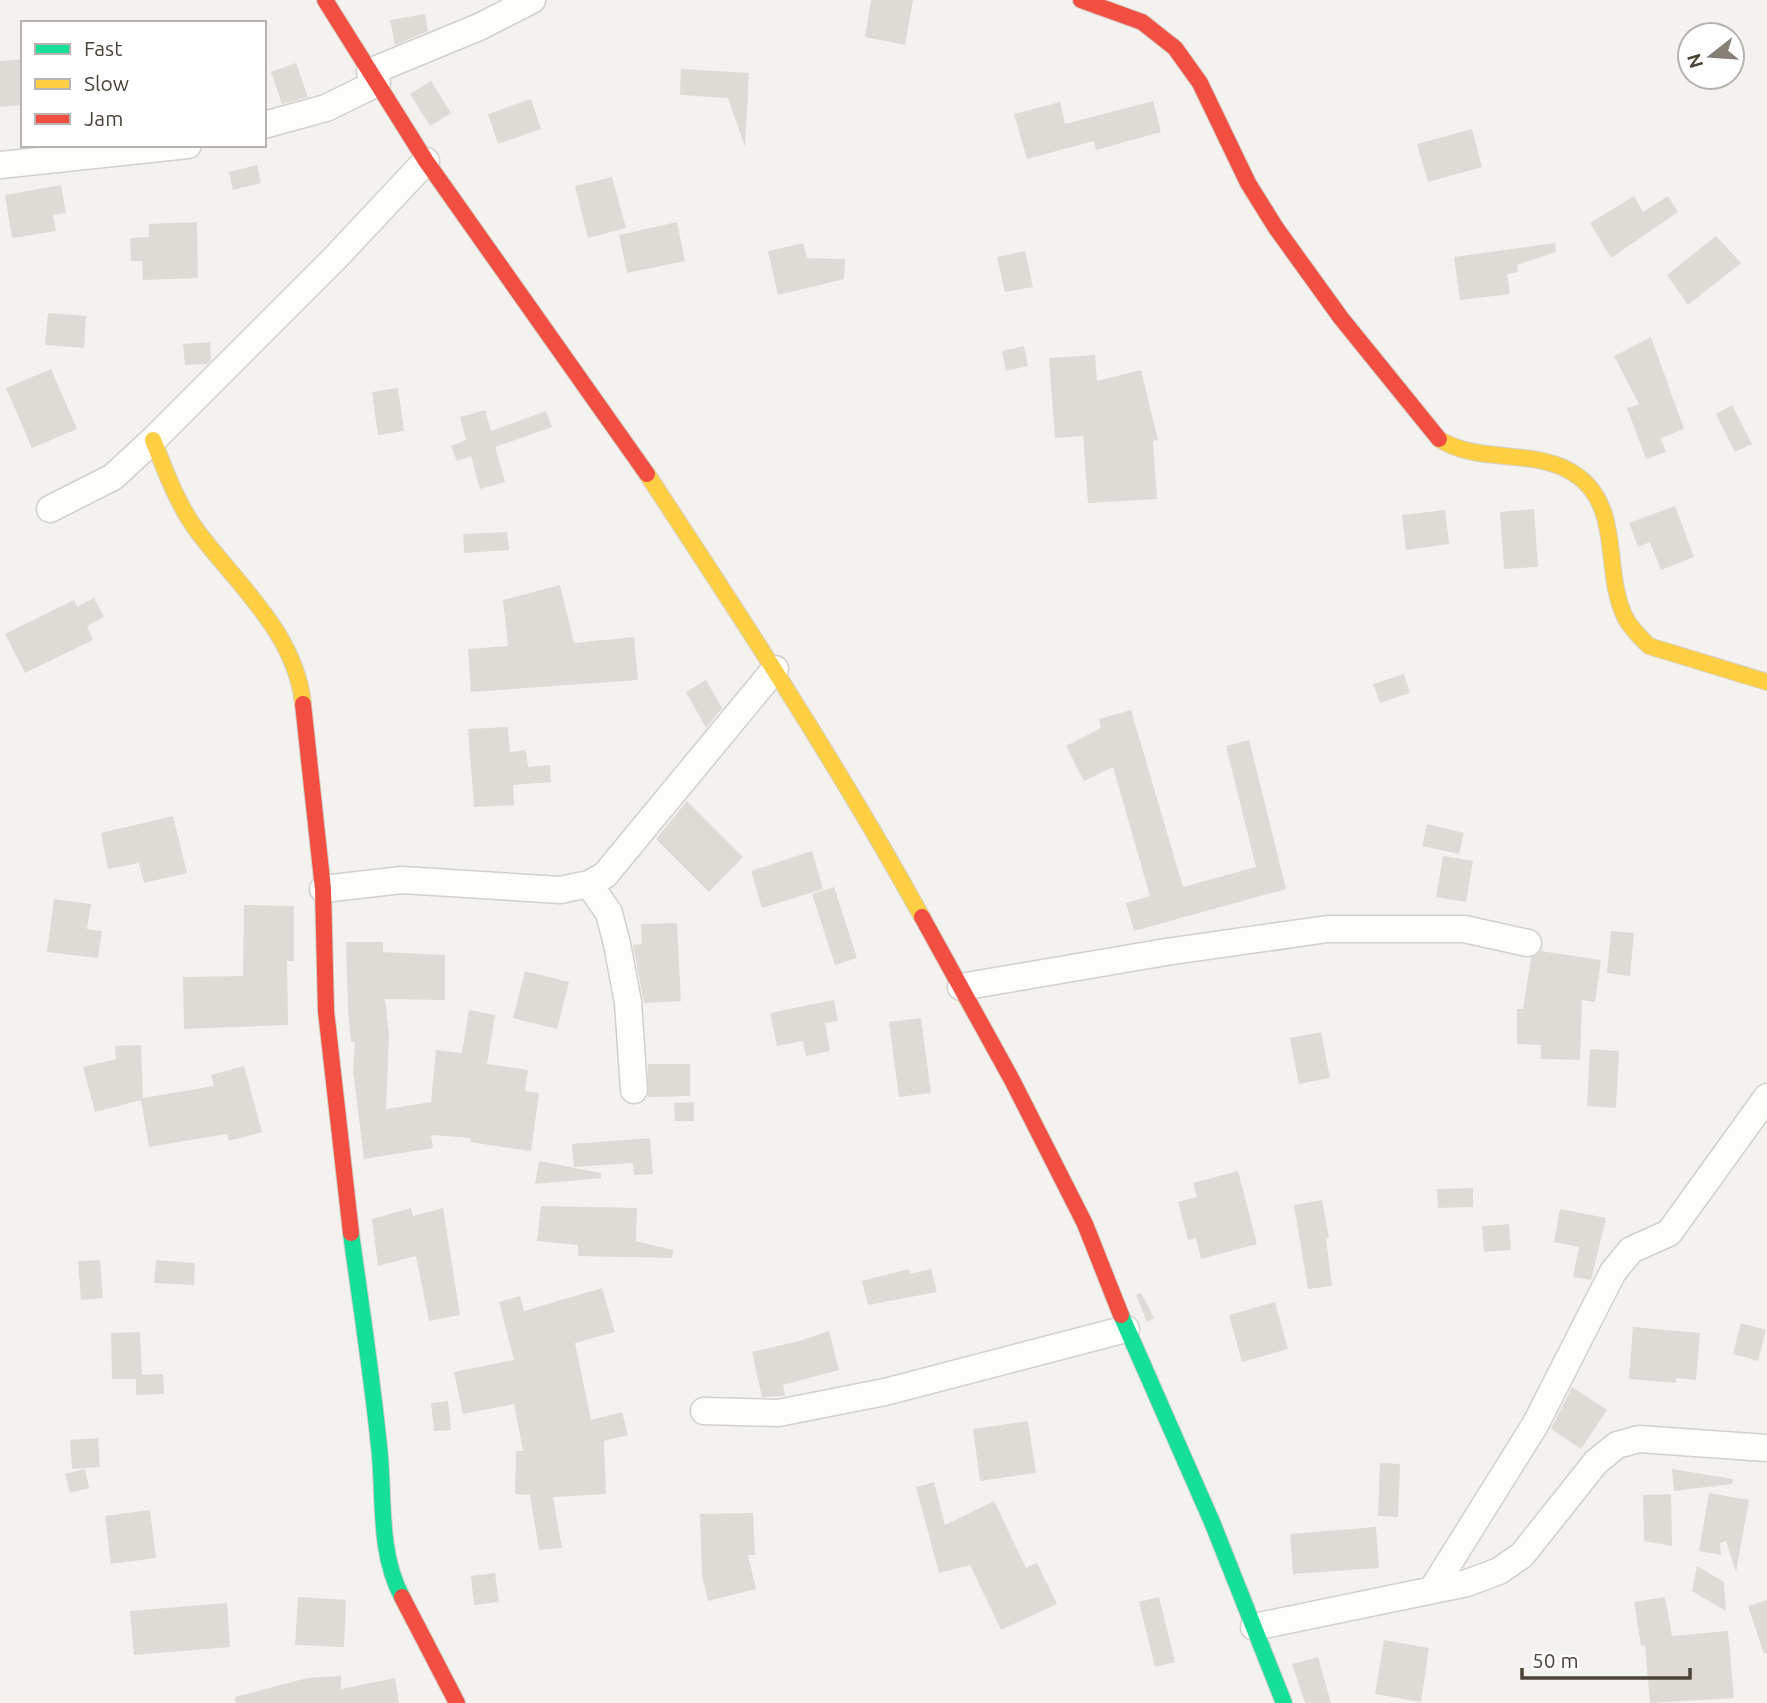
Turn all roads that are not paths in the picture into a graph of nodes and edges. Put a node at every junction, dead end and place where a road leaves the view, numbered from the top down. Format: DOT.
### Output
graph roads {
  1 [pos="325,0"];
  2 [pos="533,0"];
  3 [pos="1081,0"];
  4 [pos="373,77"];
  5 [pos="266,124"];
  6 [pos="169,147"];
  7 [pos="426,161"];
  8 [pos="0,165"];
  9 [pos="153,440"];
  10 [pos="50,509"];
  11 [pos="775,669"];
  12 [pos="1767,682"];
  13 [pos="589,884"];
  14 [pos="323,889"];
  15 [pos="1528,943"];
  16 [pos="961,987"];
  17 [pos="634,1090"];
  18 [pos="1767,1097"];
  19 [pos="1126,1329"];
  20 [pos="704,1410"];
  21 [pos="1767,1448"];
  22 [pos="1432,1590"];
  23 [pos="1254,1627"];
  24 [pos="457,1703"];
  25 [pos="1284,1703"];
  1 -- 4 [label="street"];
  2 -- 4 [label="street"];
  3 -- 12 [label="street"];
  4 -- 5 [label="street"];
  4 -- 7 [label="street"];
  6 -- 8 [label="street"];
  7 -- 9 [label="street"];
  7 -- 11 [label="street"];
  9 -- 10 [label="street"];
  9 -- 14 [label="street"];
  11 -- 13 [label="street"];
  11 -- 16 [label="street"];
  13 -- 14 [label="street"];
  13 -- 17 [label="street"];
  14 -- 24 [label="street"];
  15 -- 16 [label="street"];
  16 -- 19 [label="street"];
  18 -- 22 [label="street"];
  19 -- 20 [label="street"];
  19 -- 23 [label="street"];
  21 -- 22 [label="street"];
  22 -- 23 [label="street"];
  23 -- 25 [label="street"];
}
